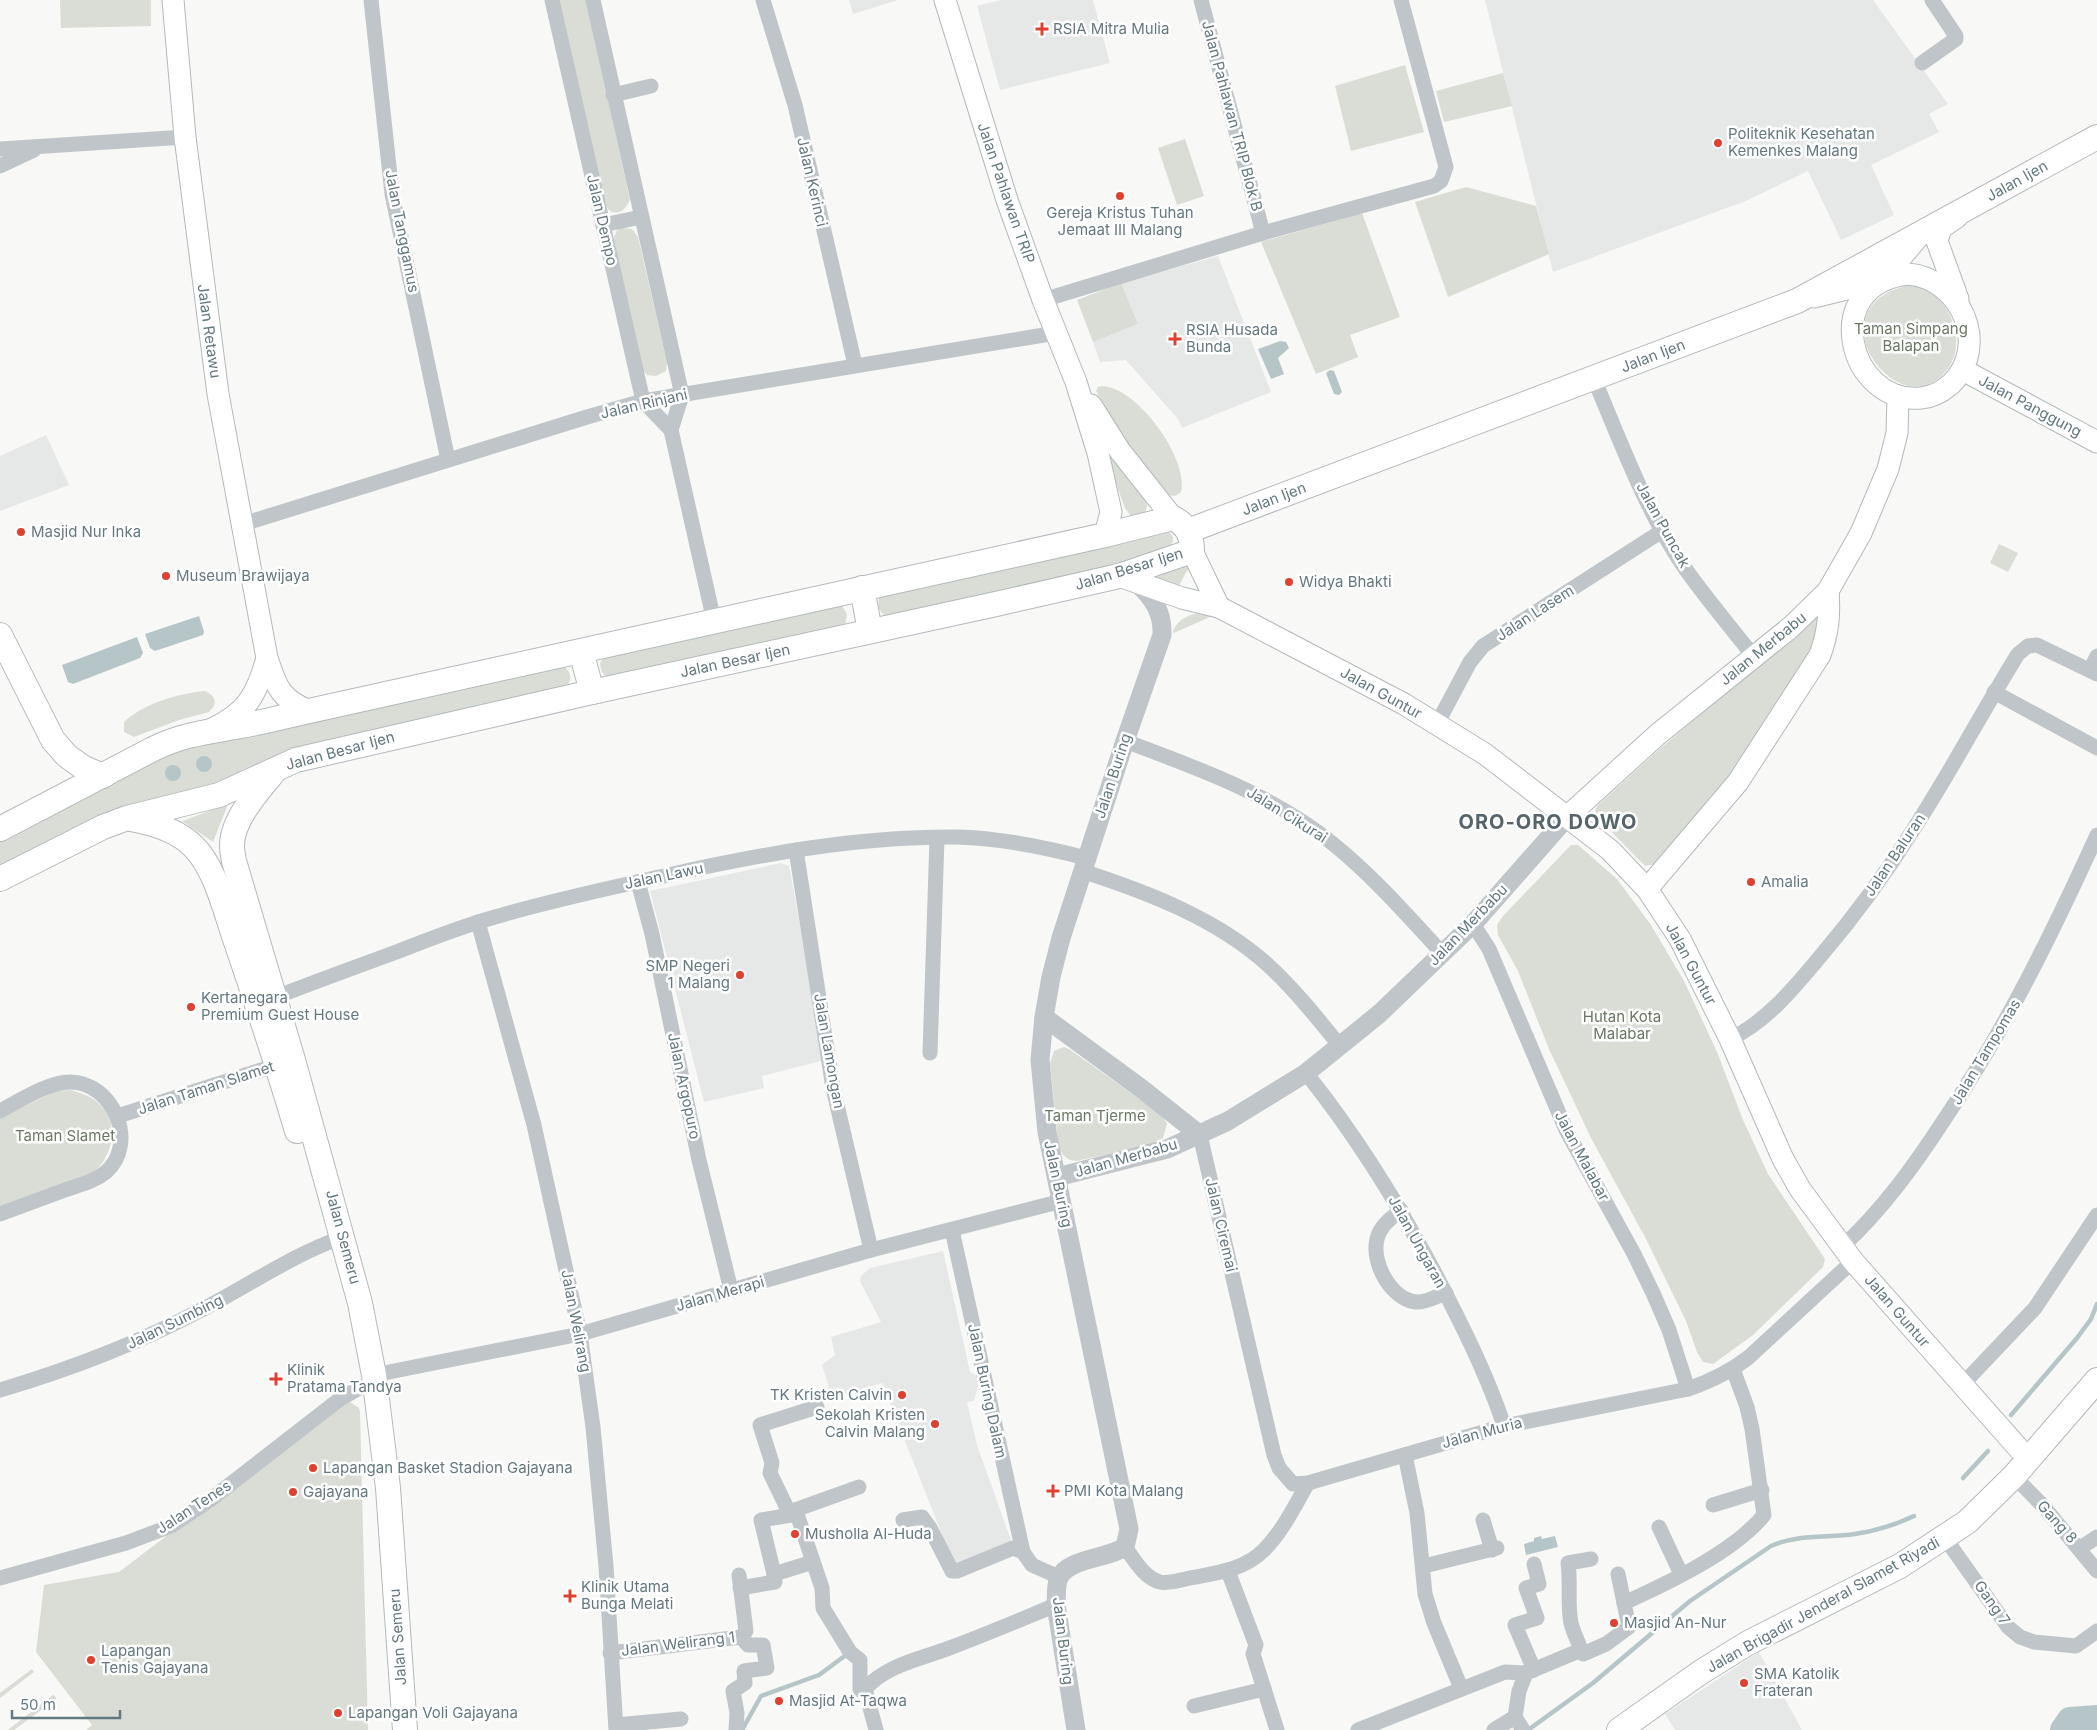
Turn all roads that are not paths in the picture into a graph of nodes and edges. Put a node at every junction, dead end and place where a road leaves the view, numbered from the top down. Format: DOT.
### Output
graph roads {
  1 [pos="174,0"];
  2 [pos="371,0"];
  3 [pos="552,0"];
  4 [pos="593,0"];
  5 [pos="763,0"];
  6 [pos="946,0"];
  7 [pos="1201,0"];
  8 [pos="1401,0"];
  9 [pos="1932,0"];
  10 [pos="1922,63"];
  11 [pos="651,86"];
  12 [pos="614,95"];
  13 [pos="2097,137"];
  14 [pos="185,138"];
  15 [pos="42,146"];
  16 [pos="0,149"];
  17 [pos="0,166"];
  18 [pos="1973,205"];
  19 [pos="641,217"];
  20 [pos="603,225"];
  21 [pos="1263,233"];
  22 [pos="1921,233"];
  23 [pos="1882,280"];
  24 [pos="1043,300"];
  25 [pos="1797,301"];
  26 [pos="1961,309"];
  27 [pos="1056,333"];
  28 [pos="855,365"];
  29 [pos="1963,370"];
  30 [pos="1594,379"];
  31 [pos="1076,382"];
  32 [pos="682,395"];
  33 [pos="1898,396"];
  34 [pos="643,401"];
  35 [pos="671,430"];
  36 [pos="2097,442"];
  37 [pos="448,460"];
  38 [pos="243,524"];
  39 [pos="1662,531"];
  40 [pos="1185,533"];
  41 [pos="1105,536"];
  42 [pos="1128,579"];
  43 [pos="862,588"];
  44 [pos="1828,591"];
  45 [pos="1219,607"];
  46 [pos="714,621"];
  47 [pos="870,631"];
  48 [pos="0,635"];
  49 [pos="581,651"];
  50 [pos="2097,656"];
  51 [pos="1754,657"];
  52 [pos="267,658"];
  53 [pos="2093,672"];
  54 [pos="592,692"];
  55 [pos="1994,692"];
  56 [pos="309,711"];
  57 [pos="1437,724"];
  58 [pos="212,729"];
  59 [pos="53,740"];
  60 [pos="1125,741"];
  61 [pos="2097,748"];
  62 [pos="278,768"];
  63 [pos="103,776"];
  64 [pos="56,801"];
  65 [pos="1568,816"];
  66 [pos="127,818"];
  67 [pos="0,829"];
  68 [pos="2097,836"];
  69 [pos="937,838"];
  70 [pos="796,850"];
  71 [pos="1084,864"];
  72 [pos="0,880"];
  73 [pos="638,882"];
  74 [pos="1647,888"];
  75 [pos="478,922"];
  76 [pos="1473,924"];
  77 [pos="1442,953"];
  78 [pos="266,1001"];
  79 [pos="1044,1017"];
  80 [pos="1730,1039"];
  81 [pos="1340,1046"];
  82 [pos="930,1053"];
  83 [pos="285,1062"];
  84 [pos="1306,1073"];
  85 [pos="0,1111"];
  86 [pos="118,1116"];
  87 [pos="1200,1135"];
  88 [pos="1057,1177"];
  89 [pos="1062,1201"];
  90 [pos="1402,1210"];
  91 [pos="0,1214"];
  92 [pos="2097,1215"];
  93 [pos="952,1230"];
  94 [pos="337,1239"];
  95 [pos="871,1250"];
  96 [pos="1848,1254"];
  97 [pos="731,1290"];
  98 [pos="1446,1293"];
  99 [pos="580,1334"];
  100 [pos="1733,1369"];
  101 [pos="369,1380"];
  102 [pos="2097,1380"];
  103 [pos="1962,1385"];
  104 [pos="1688,1389"];
  105 [pos="0,1390"];
  106 [pos="817,1407"];
  107 [pos="1504,1426"];
  108 [pos="1405,1455"];
  109 [pos="2021,1467"];
  110 [pos="1308,1483"];
  111 [pos="860,1488"];
  112 [pos="1762,1490"];
  113 [pos="1714,1505"];
  114 [pos="794,1512"];
  115 [pos="903,1520"];
  116 [pos="1483,1520"];
  117 [pos="1659,1527"];
  118 [pos="2097,1537"];
  119 [pos="1945,1538"];
  120 [pos="1126,1547"];
  121 [pos="2080,1548"];
  122 [pos="1023,1552"];
  123 [pos="1592,1559"];
  124 [pos="813,1562"];
  125 [pos="1534,1564"];
  126 [pos="1424,1566"];
  127 [pos="1228,1571"];
  128 [pos="2097,1571"];
  129 [pos="774,1574"];
  130 [pos="1618,1574"];
  131 [pos="1681,1574"];
  132 [pos="1059,1577"];
  133 [pos="0,1578"];
  134 [pos="1624,1603"];
  135 [pos="1056,1606"];
  136 [pos="2097,1631"];
  137 [pos="741,1637"];
  138 [pos="1581,1650"];
  139 [pos="610,1653"];
  140 [pos="1510,1672"];
  141 [pos="1530,1672"];
  142 [pos="1461,1688"];
  143 [pos="863,1689"];
  144 [pos="1264,1689"];
  145 [pos="1519,1691"];
  146 [pos="1194,1706"];
  147 [pos="681,1719"];
  148 [pos="1520,1725"];
  149 [pos="616,1727"];
  150 [pos="389,1730"];
  151 [pos="405,1730"];
  152 [pos="738,1730"];
  153 [pos="876,1730"];
  154 [pos="1076,1730"];
  155 [pos="1277,1730"];
  156 [pos="1358,1730"];
  157 [pos="1494,1730"];
  158 [pos="1619,1730"];
  1 -- 14 [label="main road, Jalan Retawu"];
  2 -- 37 [label="street, Jalan Tanggamus"];
  3 -- 20 [label="street, Jalan Dempo"];
  4 -- 12 [label="street"];
  5 -- 28 [label="street, Jalan Kerinci"];
  6 -- 24 [label="main road, Jalan Pahlawan TRIP"];
  7 -- 21 [label="street, Jalan Pahlawan TRIP Blok B"];
  8 -- 21 [label="street"];
  9 -- 10 [label="street"];
  11 -- 12 [label="street"];
  12 -- 19 [label="street"];
  13 -- 18 [label="main road, Jalan Ijen"];
  14 -- 15 [label="street"];
  14 -- 38 [label="main road, Jalan Retawu"];
  15 -- 16 [label="street"];
  15 -- 17 [label="street"];
  18 -- 22 [label="main road, Jalan Ijen"];
  18 -- 26 [label="main road"];
  19 -- 20 [label="street"];
  19 -- 32 [label="street"];
  20 -- 34 [label="street, Jalan Dempo"];
  21 -- 24 [label="street"];
  22 -- 23 [label="main road"];
  22 -- 25 [label="main road, Jalan Ijen"];
  23 -- 25 [label="main road"];
  23 -- 26 [label="main road"];
  23 -- 33 [label="main road"];
  24 -- 27 [label="main road, Jalan Pahlawan TRIP"];
  25 -- 30 [label="main road, Jalan Ijen"];
  26 -- 29 [label="main road"];
  27 -- 28 [label="street, Jalan Rinjani"];
  27 -- 31 [label="main road, Jalan Pahlawan TRIP"];
  28 -- 32 [label="street, Jalan Rinjani"];
  29 -- 33 [label="main road"];
  29 -- 36 [label="main road, Jalan Panggung"];
  30 -- 39 [label="street, Jalan Puncak"];
  30 -- 40 [label="main road, Jalan Ijen"];
  31 -- 40 [label="main road, Jalan Pahlawan TRIP"];
  31 -- 41 [label="main road, Jalan Pahlawan TRIP"];
  32 -- 34 [label="street, Jalan Rinjani"];
  32 -- 35 [label="street"];
  33 -- 44 [label="main road, Jalan Merbabu"];
  34 -- 35 [label="street"];
  34 -- 37 [label="street, Jalan Rinjani"];
  35 -- 46 [label="street"];
  37 -- 38 [label="street, Jalan Rinjani"];
  38 -- 52 [label="main road, Jalan Retawu"];
  39 -- 51 [label="street, Jalan Puncak"];
  39 -- 57 [label="street, Jalan Lasem"];
  40 -- 41 [label="main road"];
  40 -- 42 [label="main road, Jalan Besar Ijen"];
  40 -- 45 [label="main road, Jalan Pahlawan TRIP"];
  41 -- 43 [label="main road"];
  42 -- 45 [label="main road, Jalan Guntur"];
  42 -- 47 [label="main road, Jalan Besar Ijen"];
  42 -- 60 [label="street, Jalan Buring"];
  43 -- 46 [label="main road"];
  43 -- 47 [label="main road"];
  44 -- 51 [label="main road, Jalan Merbabu"];
  44 -- 74 [label="main road, Jalan Merbabu"];
  45 -- 57 [label="main road, Jalan Guntur"];
  46 -- 49 [label="main road"];
  47 -- 54 [label="main road, Jalan Besar Ijen"];
  48 -- 59 [label="main road"];
  49 -- 54 [label="main road"];
  49 -- 56 [label="main road"];
  50 -- 53 [label="street"];
  51 -- 65 [label="main road, Jalan Merbabu"];
  52 -- 56 [label="main road, Jalan Retawu"];
  52 -- 58 [label="main road, Jalan Retawu"];
  53 -- 55 [label="street, Jalan Baluran"];
  54 -- 62 [label="main road, Jalan Besar Ijen"];
  55 -- 61 [label="street"];
  55 -- 80 [label="street, Jalan Baluran"];
  56 -- 58 [label="main road"];
  57 -- 65 [label="main road, Jalan Guntur"];
  58 -- 63 [label="main road"];
  59 -- 63 [label="main road"];
  59 -- 64 [label="main road"];
  60 -- 71 [label="street, Jalan Buring"];
  60 -- 77 [label="street, Jalan Cikurai"];
  62 -- 66 [label="main road, Jalan Besar Ijen"];
  62 -- 78 [label="main road, Jalan Semeru"];
  63 -- 64 [label="main road"];
  64 -- 67 [label="main road"];
  65 -- 74 [label="main road, Jalan Guntur"];
  65 -- 76 [label="street, Jalan Merbabu"];
  66 -- 72 [label="main road, Jalan Besar Ijen"];
  66 -- 78 [label="main road, Jalan Semeru"];
  68 -- 96 [label="street, Jalan Tampomas"];
  69 -- 70 [label="street, Jalan Lawu"];
  69 -- 71 [label="street, Jalan Lawu"];
  69 -- 82 [label="street"];
  70 -- 73 [label="street, Jalan Lawu"];
  70 -- 95 [label="street, Jalan Lamongan"];
  71 -- 79 [label="street, Jalan Buring"];
  71 -- 81 [label="street, Jalan Lawu"];
  73 -- 75 [label="street, Jalan Lawu"];
  73 -- 97 [label="street, Jalan Argopuro"];
  74 -- 80 [label="main road, Jalan Guntur"];
  75 -- 78 [label="street, Jalan Lawu"];
  75 -- 99 [label="street, Jalan Welirang"];
  76 -- 77 [label="street, Jalan Merbabu"];
  76 -- 104 [label="street, Jalan Malabar"];
  77 -- 81 [label="street, Jalan Merbabu"];
  78 -- 83 [label="main road, Jalan Semeru"];
  79 -- 87 [label="street"];
  79 -- 88 [label="street, Jalan Buring"];
  80 -- 96 [label="main road, Jalan Guntur"];
  81 -- 84 [label="street, Jalan Merbabu"];
  83 -- 86 [label="street, Jalan Taman Slamet"];
  83 -- 94 [label="main road, Jalan Semeru"];
  84 -- 87 [label="street, Jalan Merbabu"];
  84 -- 90 [label="street, Jalan Ungaran"];
  85 -- 86 [label="street, Jalan Taman Slamet"];
  86 -- 91 [label="street, Jalan Taman Slamet"];
  87 -- 88 [label="street, Jalan Merbabu"];
  87 -- 110 [label="street, Jalan Ciremai"];
  88 -- 89 [label="street, Jalan Buring"];
  89 -- 93 [label="street, Jalan Merapi"];
  89 -- 120 [label="street, Jalan Buring"];
  90 -- 98 [label="street, Jalan Ungaran"];
  90 -- 98 [label="street"];
  92 -- 103 [label="street"];
  93 -- 95 [label="street, Jalan Merapi"];
  93 -- 122 [label="street, Jalan Buring Dalam"];
  94 -- 101 [label="main road, Jalan Semeru"];
  94 -- 105 [label="street, Jalan Sumbing"];
  95 -- 97 [label="street, Jalan Merapi"];
  96 -- 100 [label="street, Jalan Muria"];
  96 -- 103 [label="main road, Jalan Guntur"];
  97 -- 99 [label="street, Jalan Merapi"];
  98 -- 107 [label="street, Jalan Ungaran"];
  99 -- 101 [label="street, Jalan Merapi"];
  99 -- 139 [label="street, Jalan Welirang"];
  100 -- 104 [label="street, Jalan Muria"];
  100 -- 112 [label="street"];
  101 -- 133 [label="street, Jalan Tenes"];
  101 -- 150 [label="main road, Jalan Semeru"];
  101 -- 151 [label="main road, Jalan Semeru"];
  102 -- 109 [label="main road, Jalan Brigadir Jenderal Slamet Riyadi"];
  103 -- 109 [label="main road, Jalan Guntur"];
  104 -- 107 [label="street, Jalan Muria"];
  106 -- 114 [label="street"];
  107 -- 108 [label="street, Jalan Muria"];
  108 -- 110 [label="street, Jalan Muria"];
  108 -- 126 [label="street"];
  109 -- 119 [label="main road, Jalan Brigadir Jenderal Slamet Riyadi"];
  109 -- 121 [label="street, Gang 8"];
  110 -- 127 [label="street"];
  111 -- 114 [label="street"];
  112 -- 113 [label="street"];
  112 -- 131 [label="street"];
  114 -- 124 [label="street"];
  114 -- 129 [label="street"];
  115 -- 122 [label="street"];
  116 -- 126 [label="street"];
  117 -- 131 [label="street"];
  118 -- 121 [label="street"];
  119 -- 136 [label="street, Gang 7"];
  119 -- 158 [label="main road, Jalan Brigadir Jenderal Slamet Riyadi"];
  120 -- 127 [label="street"];
  120 -- 132 [label="street, Jalan Buring"];
  121 -- 128 [label="street, Gang 8"];
  122 -- 132 [label="street"];
  123 -- 138 [label="street"];
  124 -- 129 [label="street"];
  124 -- 143 [label="street"];
  125 -- 141 [label="street"];
  126 -- 142 [label="street"];
  127 -- 144 [label="street"];
  129 -- 137 [label="street, Jalan Welirang 1"];
  130 -- 134 [label="street"];
  131 -- 134 [label="street"];
  132 -- 135 [label="street, Jalan Buring"];
  134 -- 138 [label="street"];
  135 -- 143 [label="street"];
  135 -- 154 [label="street, Jalan Buring"];
  137 -- 139 [label="street, Jalan Welirang 1"];
  137 -- 152 [label="street"];
  138 -- 141 [label="street"];
  139 -- 149 [label="street, Jalan Welirang"];
  140 -- 141 [label="street"];
  140 -- 142 [label="street"];
  140 -- 145 [label="street"];
  141 -- 145 [label="street"];
  142 -- 156 [label="street"];
  143 -- 153 [label="street"];
  144 -- 146 [label="street"];
  144 -- 155 [label="street"];
  145 -- 148 [label="street"];
  147 -- 149 [label="street"];
  148 -- 157 [label="street"];
}
